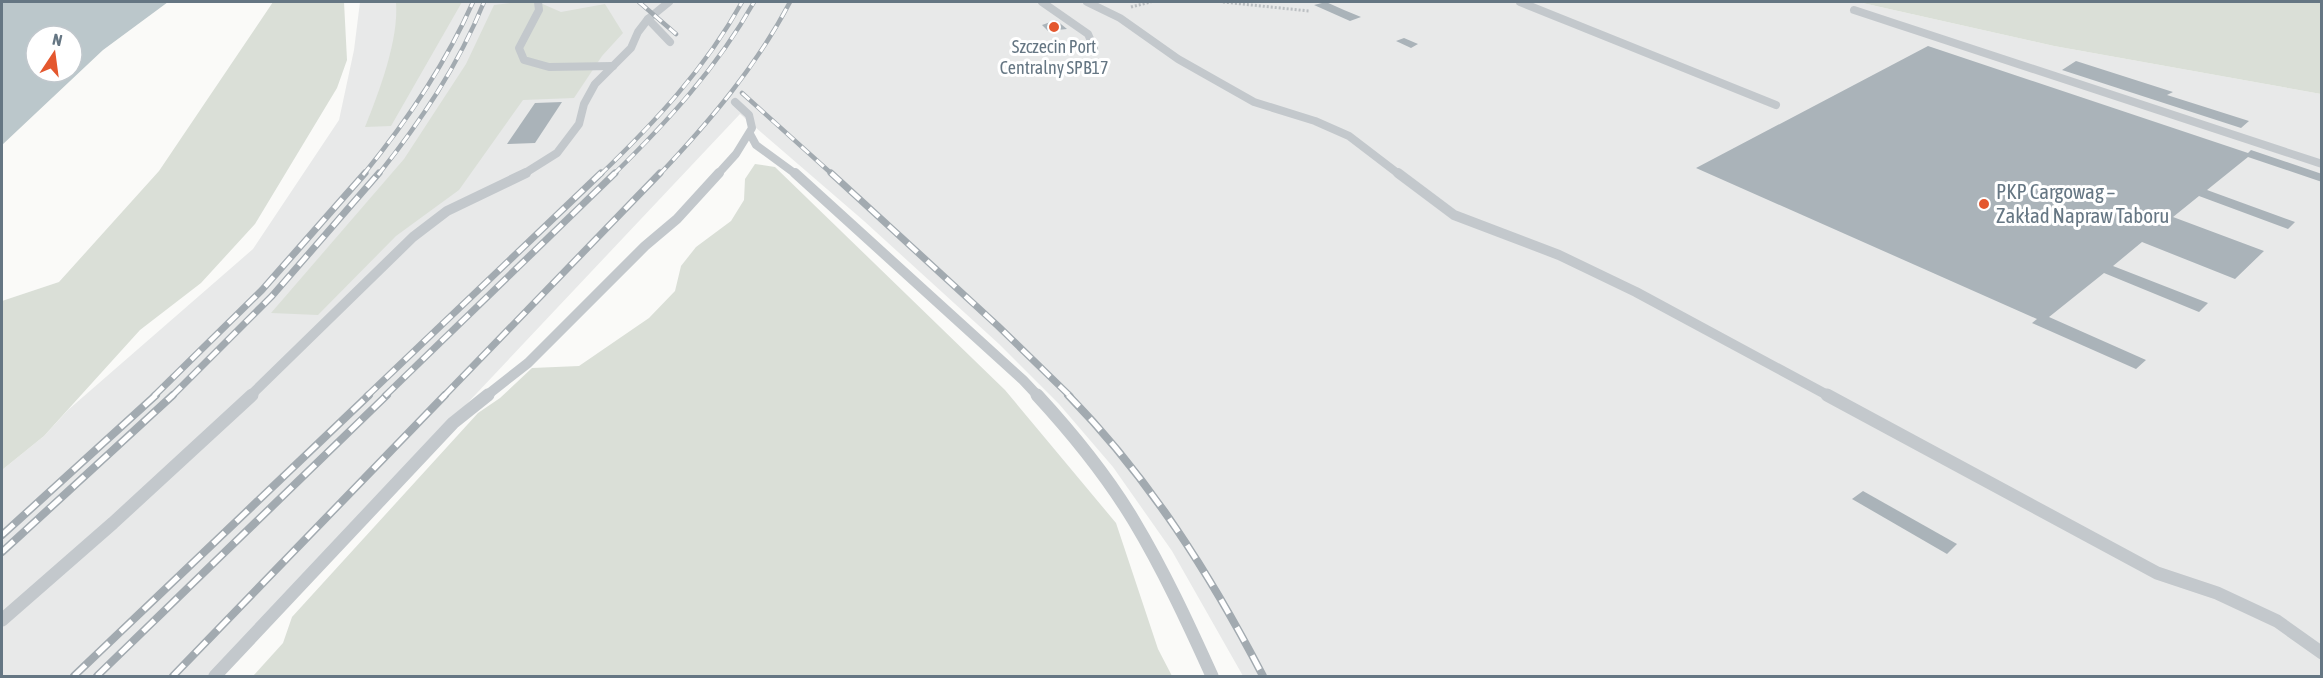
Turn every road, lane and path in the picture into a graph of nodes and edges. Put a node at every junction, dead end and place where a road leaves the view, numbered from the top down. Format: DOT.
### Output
graph roads {
  1 [pos="538,2"];
  2 [pos="669,2"];
  3 [pos="1042,2"];
  4 [pos="1087,2"];
  5 [pos="1223,2"];
  6 [pos="1520,2"];
  7 [pos="1854,10"];
  8 [pos="1310,11"];
  9 [pos="648,19"];
  10 [pos="670,42"];
  11 [pos="1094,48"];
  12 [pos="613,66"];
  13 [pos="735,102"];
  14 [pos="1776,105"];
  15 [pos="750,134"];
  16 [pos="2322,164"];
  17 [pos="2,620"];
  18 [pos="2322,652"];
  19 [pos="215,676"];
  20 [pos="1212,676"];
  1 -- 12 [label="lane"];
  2 -- 9 [label="lane"];
  3 -- 11 [label="lane"];
  4 -- 18 [label="lane"];
  5 -- 8 [label="path"];
  6 -- 14 [label="lane"];
  7 -- 16 [label="lane"];
  9 -- 10 [label="lane"];
  9 -- 12 [label="lane"];
  12 -- 17 [label="lane"];
  13 -- 15 [label="lane"];
  15 -- 19 [label="lane"];
  15 -- 20 [label="lane"];
}
